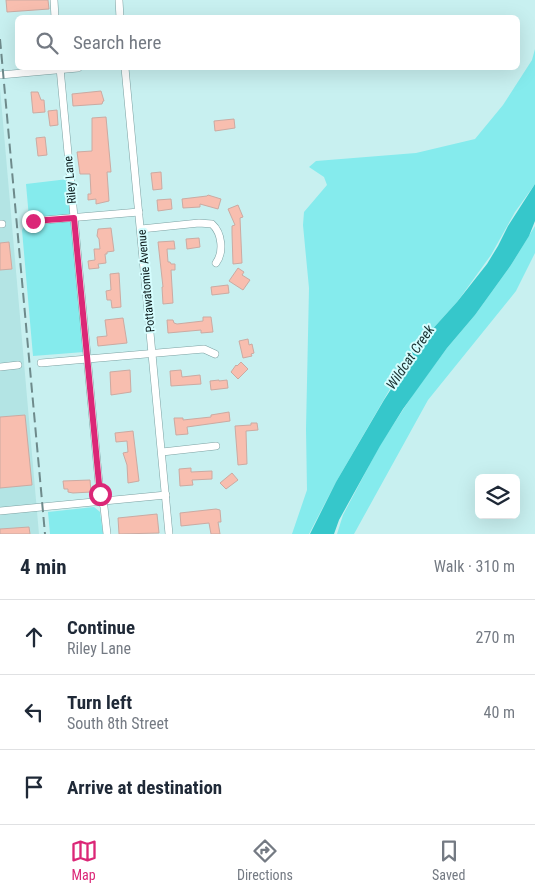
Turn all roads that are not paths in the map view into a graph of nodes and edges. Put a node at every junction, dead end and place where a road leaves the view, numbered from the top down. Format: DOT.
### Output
graph roads {
  1 [pos="54,0"];
  2 [pos="119,0"];
  3 [pos="55,15"];
  4 [pos="120,15"];
  5 [pos="43,70"];
  6 [pos="60,70"];
  7 [pos="125,70"];
  8 [pos="0,75"];
  9 [pos="139,212"];
  10 [pos="74,218"];
  11 [pos="33,221"];
  12 [pos="141,228"];
  13 [pos="216,263"];
  14 [pos="152,354"];
  15 [pos="215,354"];
  16 [pos="87,359"];
  17 [pos="41,363"];
  18 [pos="18,365"];
  19 [pos="0,367"];
  20 [pos="216,446"];
  21 [pos="162,452"];
  22 [pos="166,495"];
  23 [pos="102,501"];
  24 [pos="0,511"];
  25 [pos="107,534"];
  26 [pos="170,534"];
  1 -- 3 [label="street"];
  2 -- 4 [label="street"];
  5 -- 8 [label="street"];
  6 -- 10 [label="street, Riley Lane"];
  7 -- 9 [label="street, Pottawatomie Avenue"];
  9 -- 10 [label="street"];
  9 -- 12 [label="street, Pottawatomie Avenue"];
  10 -- 11 [label="street"];
  10 -- 16 [label="street, Riley Lane"];
  12 -- 13 [label="street"];
  12 -- 14 [label="street, Pottawatomie Avenue"];
  14 -- 15 [label="street"];
  14 -- 16 [label="street"];
  14 -- 21 [label="street, Pottawatomie Avenue"];
  16 -- 17 [label="street"];
  16 -- 23 [label="street, Riley Lane"];
  18 -- 19 [label="street"];
  20 -- 21 [label="street"];
  21 -- 22 [label="street, Pottawatomie Avenue"];
  22 -- 23 [label="street"];
  22 -- 26 [label="street, Pottawatomie Avenue"];
  23 -- 24 [label="street"];
  23 -- 25 [label="street"];
}
